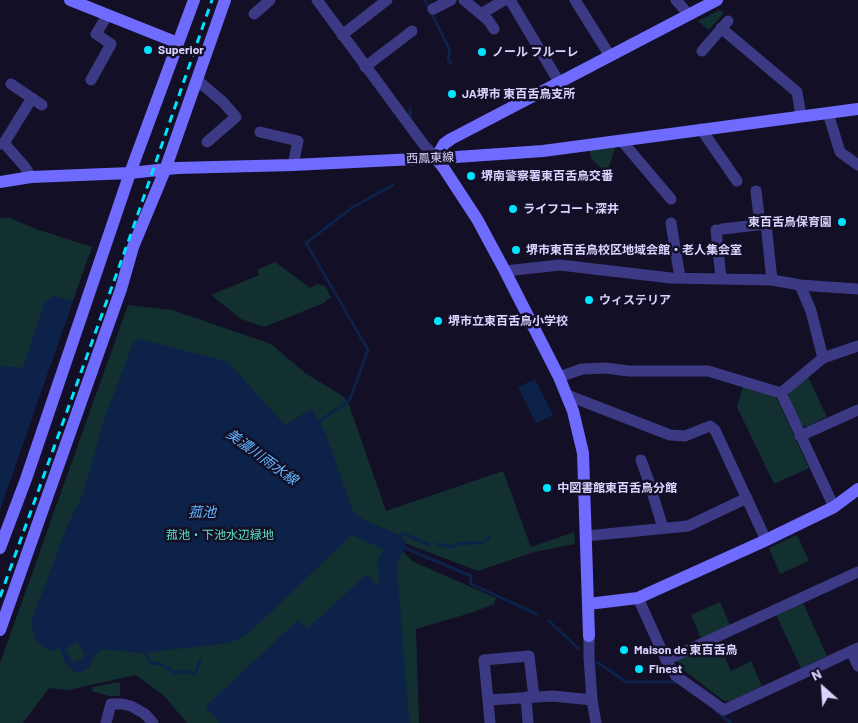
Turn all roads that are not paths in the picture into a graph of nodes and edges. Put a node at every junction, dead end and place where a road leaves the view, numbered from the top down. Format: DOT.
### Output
graph roads {
  1 [pos="70,0"];
  2 [pos="194,0"];
  3 [pos="225,0"];
  4 [pos="270,0"];
  5 [pos="316,0"];
  6 [pos="387,0"];
  7 [pos="451,0"];
  8 [pos="464,0"];
  9 [pos="504,0"];
  10 [pos="510,0"];
  11 [pos="574,0"];
  12 [pos="676,0"];
  13 [pos="717,0"];
  14 [pos="94,5"];
  15 [pos="433,10"];
  16 [pos="254,14"];
  17 [pos="481,14"];
  18 [pos="689,15"];
  19 [pos="107,16"];
  20 [pos="494,29"];
  21 [pos="412,31"];
  22 [pos="342,35"];
  23 [pos="178,43"];
  24 [pos="702,51"];
  25 [pos="610,56"];
  26 [pos="365,67"];
  27 [pos="91,80"];
  28 [pos="197,80"];
  29 [pos="559,82"];
  30 [pos="11,84"];
  31 [pos="858,109"];
  32 [pos="828,113"];
  33 [pos="801,116"];
  34 [pos="701,129"];
  35 [pos="260,132"];
  36 [pos="621,140"];
  37 [pos="207,142"];
  38 [pos="2,144"];
  39 [pos="436,158"];
  40 [pos="293,165"];
  41 [pos="858,165"];
  42 [pos="165,170"];
  43 [pos="130,173"];
  44 [pos="31,177"];
  45 [pos="737,181"];
  46 [pos="0,182"];
  47 [pos="756,191"];
  48 [pos="671,199"];
  49 [pos="671,223"];
  50 [pos="760,224"];
  51 [pos="505,270"];
  52 [pos="680,278"];
  53 [pos="720,278"];
  54 [pos="772,280"];
  55 [pos="800,284"];
  56 [pos="858,289"];
  57 [pos="858,346"];
  58 [pos="823,358"];
  59 [pos="559,377"];
  60 [pos="781,392"];
  61 [pos="567,395"];
  62 [pos="858,410"];
  63 [pos="800,436"];
  64 [pos="641,460"];
  65 [pos="858,489"];
  66 [pos="747,498"];
  67 [pos="834,507"];
  68 [pos="663,528"];
  69 [pos="586,536"];
  70 [pos="766,540"];
  71 [pos="0,548"];
  72 [pos="858,572"];
  73 [pos="638,598"];
  74 [pos="588,604"];
  75 [pos="0,630"];
  76 [pos="589,636"];
  77 [pos="854,650"];
  78 [pos="666,660"];
  79 [pos="858,666"];
  80 [pos="530,697"];
  81 [pos="488,700"];
  82 [pos="592,700"];
  83 [pos="106,723"];
  84 [pos="153,723"];
  85 [pos="490,723"];
  86 [pos="528,723"];
  87 [pos="596,723"];
  1 -- 14 [label="street"];
  2 -- 23 [label="street"];
  3 -- 28 [label="street"];
  4 -- 16 [label="street"];
  5 -- 22 [label="street"];
  6 -- 22 [label="street"];
  7 -- 15 [label="street"];
  8 -- 17 [label="street"];
  9 -- 17 [label="street"];
  10 -- 29 [label="street"];
  11 -- 25 [label="street"];
  12 -- 18 [label="street"];
  13 -- 18 [label="street"];
  14 -- 19 [label="street"];
  17 -- 20 [label="street"];
  18 -- 25 [label="street"];
  19 -- 23 [label="street"];
  19 -- 27 [label="street"];
  21 -- 26 [label="street"];
  22 -- 26 [label="street"];
  23 -- 43 [label="street"];
  24 -- 33 [label="street"];
  25 -- 29 [label="street"];
  26 -- 39 [label="street"];
  28 -- 37 [label="street"];
  28 -- 42 [label="street"];
  29 -- 39 [label="street"];
  30 -- 38 [label="street"];
  31 -- 32 [label="street, 西鳳東線"];
  32 -- 33 [label="street, 西鳳東線"];
  32 -- 41 [label="street"];
  33 -- 34 [label="street, 西鳳東線"];
  34 -- 36 [label="street, 西鳳東線"];
  34 -- 45 [label="street"];
  35 -- 40 [label="street"];
  36 -- 39 [label="street, 西鳳東線"];
  36 -- 48 [label="street"];
  38 -- 44 [label="street"];
  39 -- 40 [label="street, 西鳳東線"];
  39 -- 51 [label="street"];
  40 -- 42 [label="street, 西鳳東線"];
  42 -- 43 [label="street, 西鳳東線"];
  42 -- 75 [label="street"];
  43 -- 44 [label="street, 西鳳東線"];
  43 -- 71 [label="street"];
  44 -- 46 [label="street, 西鳳東線"];
  47 -- 50 [label="street"];
  49 -- 52 [label="street"];
  50 -- 53 [label="street"];
  50 -- 54 [label="street"];
  51 -- 52 [label="street"];
  51 -- 59 [label="street"];
  52 -- 53 [label="street"];
  53 -- 54 [label="street"];
  54 -- 55 [label="street"];
  55 -- 56 [label="street"];
  55 -- 58 [label="street"];
  57 -- 58 [label="street"];
  58 -- 60 [label="street"];
  59 -- 60 [label="street"];
  59 -- 61 [label="street"];
  60 -- 63 [label="street"];
  61 -- 66 [label="street"];
  61 -- 69 [label="street"];
  62 -- 63 [label="street"];
  63 -- 67 [label="street"];
  64 -- 68 [label="street"];
  65 -- 67 [label="street"];
  66 -- 68 [label="street"];
  66 -- 70 [label="street"];
  67 -- 70 [label="street"];
  68 -- 69 [label="street"];
  69 -- 74 [label="street"];
  70 -- 73 [label="street"];
  72 -- 78 [label="street"];
  73 -- 74 [label="street"];
  73 -- 78 [label="street"];
  74 -- 76 [label="street"];
  76 -- 82 [label="street"];
  77 -- 78 [label="street"];
  77 -- 79 [label="street"];
  80 -- 81 [label="street"];
  80 -- 81 [label="street"];
  80 -- 82 [label="street"];
  80 -- 86 [label="street"];
  81 -- 85 [label="street"];
  82 -- 87 [label="street"];
  83 -- 84 [label="street"];
}
